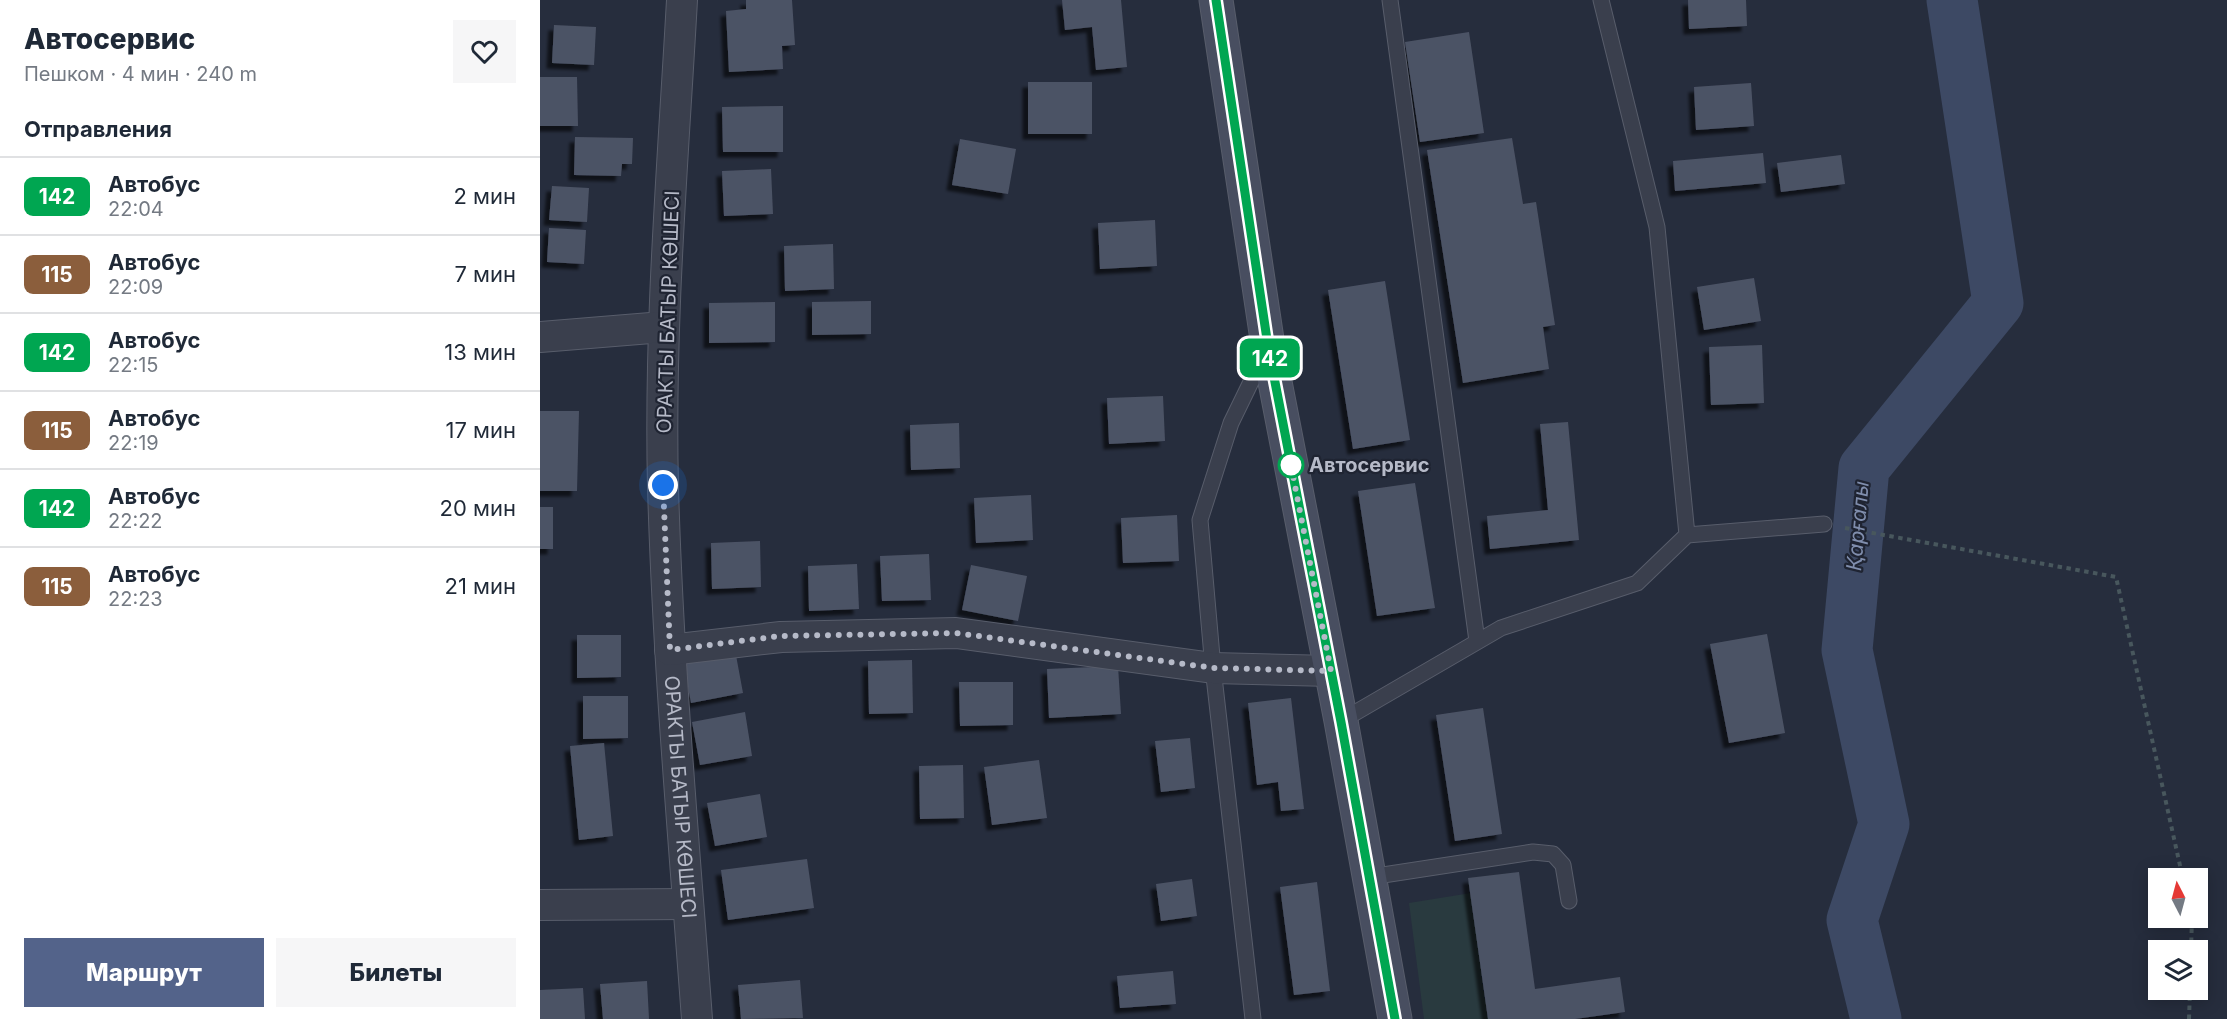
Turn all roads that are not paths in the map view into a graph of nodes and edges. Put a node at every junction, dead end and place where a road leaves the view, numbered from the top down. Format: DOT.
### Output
graph roads {
  1 [pos="682,0"];
  2 [pos="1216,0"];
  3 [pos="1390,0"];
  4 [pos="1601,0"];
  5 [pos="663,327"];
  6 [pos="540,337"];
  7 [pos="1268,346"];
  8 [pos="1824,524"];
  9 [pos="1687,536"];
  10 [pos="1477,641"];
  11 [pos="670,650"];
  12 [pos="1214,668"];
  13 [pos="1331,671"];
  14 [pos="1341,722"];
  15 [pos="1370,877"];
  16 [pos="1569,901"];
  17 [pos="688,904"];
  18 [pos="540,905"];
  19 [pos="697,1019"];
  20 [pos="1253,1019"];
  21 [pos="1395,1019"];
  1 -- 5 [label="street, ОРАКТЫ БАТЫР КӨШЕСІ"];
  2 -- 7 [label="main road"];
  3 -- 10 [label="lane"];
  4 -- 9 [label="lane"];
  5 -- 6 [label="street"];
  5 -- 11 [label="street, ОРАКТЫ БАТЫР КӨШЕСІ"];
  7 -- 12 [label="lane"];
  7 -- 13 [label="main road"];
  8 -- 9 [label="lane"];
  9 -- 10 [label="lane"];
  10 -- 14 [label="lane"];
  11 -- 12 [label="street"];
  11 -- 17 [label="street, ОРАКТЫ БАТЫР КӨШЕСІ"];
  12 -- 13 [label="street"];
  12 -- 20 [label="lane"];
  13 -- 14 [label="main road"];
  14 -- 15 [label="main road"];
  15 -- 16 [label="lane"];
  15 -- 21 [label="main road"];
  17 -- 18 [label="street"];
  17 -- 19 [label="street, ОРАКТЫ БАТЫР КӨШЕСІ"];
}
